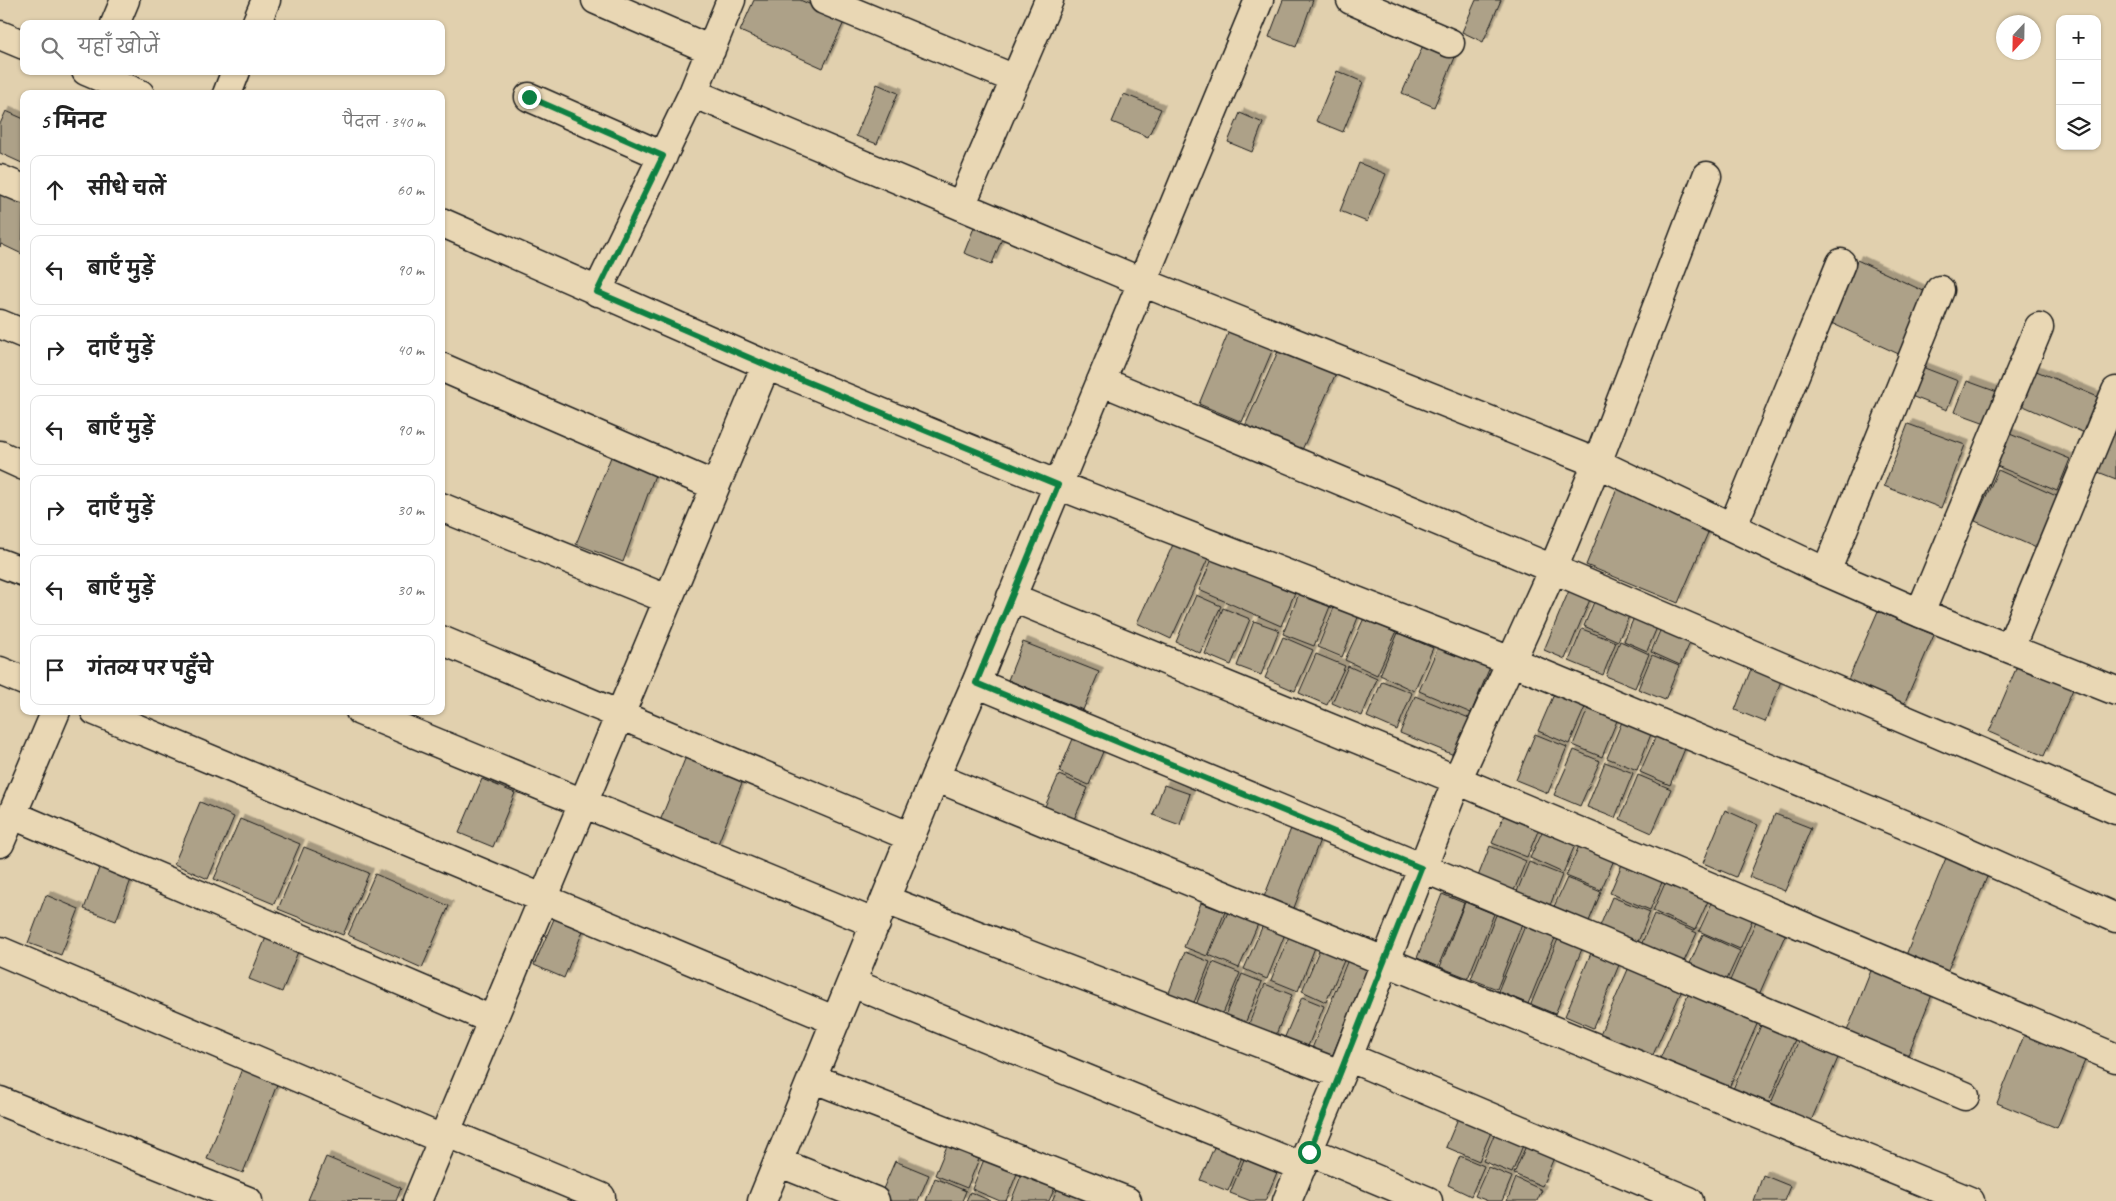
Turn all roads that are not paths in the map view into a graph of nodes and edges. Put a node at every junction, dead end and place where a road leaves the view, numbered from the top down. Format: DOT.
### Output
graph roads {
  1 [pos="125,0"];
  2 [pos="266,0"];
  3 [pos="596,0"];
  4 [pos="731,0"];
  5 [pos="824,0"];
  6 [pos="1049,0"];
  7 [pos="1259,0"];
  8 [pos="1351,0"];
  9 [pos="117,20"];
  10 [pos="258,20"];
  11 [pos="0,35"];
  12 [pos="20,43"];
  13 [pos="1450,43"];
  14 [pos="711,50"];
  15 [pos="99,75"];
  16 [pos="234,75"];
  17 [pos="1016,78"];
  18 [pos="131,90"];
  19 [pos="229,90"];
  20 [pos="693,93"];
  21 [pos="529,97"];
  22 [pos="663,156"];
  23 [pos="1707,176"];
  24 [pos="0,179"];
  25 [pos="20,187"];
  26 [pos="961,206"];
  27 [pos="445,224"];
  28 [pos="1841,263"];
  29 [pos="1142,282"];
  30 [pos="1940,290"];
  31 [pos="597,292"];
  32 [pos="0,324"];
  33 [pos="2039,327"];
  34 [pos="20,332"];
  35 [pos="766,365"];
  36 [pos="445,369"];
  37 [pos="1101,381"];
  38 [pos="2116,391"];
  39 [pos="0,455"];
  40 [pos="1597,463"];
  41 [pos="20,464"];
  42 [pos="1058,485"];
  43 [pos="715,486"];
  44 [pos="445,509"];
  45 [pos="1733,526"];
  46 [pos="0,562"];
  47 [pos="1553,569"];
  48 [pos="20,570"];
  49 [pos="1826,572"];
  50 [pos="1011,597"];
  51 [pos="667,599"];
  52 [pos="1920,613"];
  53 [pos="445,642"];
  54 [pos="2010,648"];
  55 [pos="1511,661"];
  56 [pos="0,671"];
  57 [pos="20,679"];
  58 [pos="976,683"];
  59 [pos="2116,690"];
  60 [pos="620,714"];
  61 [pos="54,715"];
  62 [pos="105,715"];
  63 [pos="370,715"];
  64 [pos="935,777"];
  65 [pos="1457,780"];
  66 [pos="583,803"];
  67 [pos="2116,810"];
  68 [pos="13,815"];
  69 [pos="911,837"];
  70 [pos="0,843"];
  71 [pos="1421,868"];
  72 [pos="543,897"];
  73 [pos="881,912"];
  74 [pos="2116,918"];
  75 [pos="0,951"];
  76 [pos="1385,963"];
  77 [pos="852,982"];
  78 [pos="490,1019"];
  79 [pos="836,1021"];
  80 [pos="2116,1058"];
  81 [pos="1344,1065"];
  82 [pos="812,1078"];
  83 [pos="1965,1096"];
  84 [pos="0,1101"];
  85 [pos="443,1135"];
  86 [pos="1306,1159"];
  87 [pos="778,1162"];
  88 [pos="601,1197"];
  89 [pos="248,1201"];
  90 [pos="416,1201"];
  91 [pos="762,1201"];
  92 [pos="875,1201"];
  93 [pos="1127,1201"];
  94 [pos="1287,1201"];
  95 [pos="1428,1201"];
  96 [pos="1689,1201"];
  97 [pos="1970,1201"];
  1 -- 9 [label="street"];
  2 -- 10 [label="street"];
  3 -- 14 [label="street"];
  4 -- 14 [label="street"];
  5 -- 17 [label="street"];
  6 -- 17 [label="street"];
  7 -- 29 [label="street"];
  8 -- 13 [label="street"];
  11 -- 12 [label="street"];
  14 -- 20 [label="street"];
  15 -- 18 [label="street"];
  16 -- 19 [label="street"];
  17 -- 26 [label="street"];
  20 -- 22 [label="street"];
  20 -- 26 [label="street"];
  21 -- 22 [label="street"];
  22 -- 31 [label="street"];
  23 -- 40 [label="street"];
  24 -- 25 [label="street"];
  26 -- 29 [label="street"];
  27 -- 31 [label="street"];
  28 -- 45 [label="street"];
  29 -- 37 [label="street"];
  29 -- 40 [label="street"];
  30 -- 49 [label="street"];
  31 -- 35 [label="street"];
  32 -- 34 [label="street"];
  33 -- 52 [label="street"];
  35 -- 42 [label="street"];
  35 -- 43 [label="street"];
  36 -- 43 [label="street"];
  37 -- 42 [label="street"];
  37 -- 47 [label="street"];
  38 -- 54 [label="street"];
  39 -- 41 [label="street"];
  40 -- 45 [label="street"];
  40 -- 47 [label="street"];
  42 -- 50 [label="street"];
  42 -- 55 [label="street"];
  43 -- 51 [label="street"];
  44 -- 51 [label="street"];
  45 -- 49 [label="street"];
  46 -- 48 [label="street"];
  47 -- 55 [label="street"];
  47 -- 67 [label="street"];
  49 -- 52 [label="street"];
  50 -- 58 [label="street"];
  50 -- 65 [label="street"];
  51 -- 60 [label="street"];
  52 -- 54 [label="street"];
  53 -- 60 [label="street"];
  54 -- 59 [label="street"];
  55 -- 65 [label="street"];
  55 -- 74 [label="street"];
  56 -- 57 [label="street"];
  58 -- 64 [label="street"];
  58 -- 71 [label="street"];
  60 -- 66 [label="street"];
  60 -- 69 [label="street"];
  61 -- 68 [label="street"];
  62 -- 72 [label="street"];
  63 -- 66 [label="street"];
  64 -- 69 [label="street"];
  64 -- 76 [label="street"];
  65 -- 71 [label="street"];
  65 -- 80 [label="street"];
  66 -- 72 [label="street"];
  66 -- 73 [label="street"];
  68 -- 70 [label="street"];
  68 -- 78 [label="street"];
  69 -- 73 [label="street"];
  71 -- 76 [label="street"];
  71 -- 83 [label="street"];
  72 -- 78 [label="street"];
  72 -- 79 [label="street"];
  73 -- 77 [label="street"];
  73 -- 81 [label="street"];
  75 -- 85 [label="street"];
  76 -- 81 [label="street"];
  76 -- 97 [label="street"];
  77 -- 79 [label="street"];
  77 -- 86 [label="street"];
  78 -- 85 [label="street"];
  79 -- 82 [label="street"];
  81 -- 86 [label="street"];
  81 -- 96 [label="street"];
  82 -- 87 [label="street"];
  82 -- 93 [label="street"];
  84 -- 89 [label="street"];
  85 -- 88 [label="street"];
  85 -- 90 [label="street"];
  86 -- 94 [label="street"];
  86 -- 95 [label="street"];
  87 -- 91 [label="street"];
  87 -- 92 [label="street"];
}
